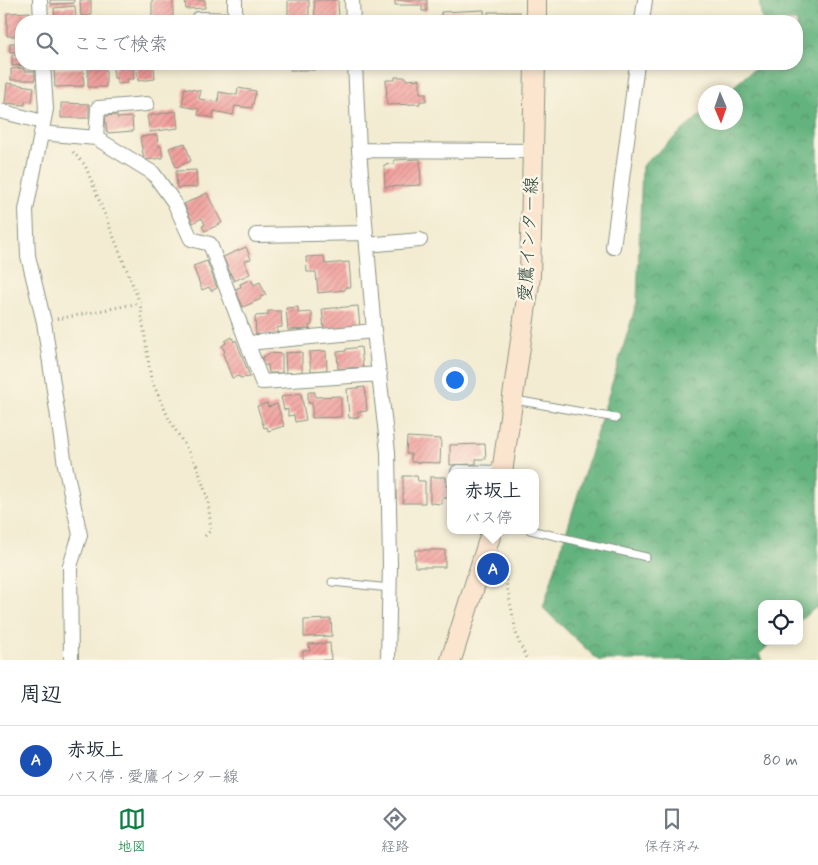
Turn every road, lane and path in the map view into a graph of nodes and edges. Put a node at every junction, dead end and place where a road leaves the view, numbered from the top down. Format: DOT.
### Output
graph roads {
  1 [pos="40,0"];
  2 [pos="234,0"];
  3 [pos="352,0"];
  4 [pos="536,0"];
  5 [pos="645,0"];
  6 [pos="41,15"];
  7 [pos="235,15"];
  8 [pos="353,15"];
  9 [pos="536,15"];
  10 [pos="643,15"];
  11 [pos="43,70"];
  12 [pos="355,70"];
  13 [pos="535,70"];
  14 [pos="636,70"];
  15 [pos="148,104"];
  16 [pos="0,111"];
  17 [pos="42,128"];
  18 [pos="57,134"];
  19 [pos="96,138"];
  20 [pos="360,150"];
  21 [pos="532,150"];
  22 [pos="256,235"];
  23 [pos="367,239"];
  24 [pos="420,240"];
  25 [pos="613,247"];
  26 [pos="140,303"];
  27 [pos="44,322"];
  28 [pos="374,331"];
  29 [pos="248,342"];
  30 [pos="380,374"];
  31 [pos="512,400"];
  32 [pos="616,418"];
  33 [pos="503,469"];
  34 [pos="539,532"];
  35 [pos="491,534"];
  36 [pos="205,536"];
  37 [pos="646,557"];
  38 [pos="502,559"];
  39 [pos="332,582"];
  40 [pos="390,588"];
  41 [pos="71,660"];
  42 [pos="388,660"];
  43 [pos="451,660"];
  44 [pos="527,660"];
  1 -- 6 [label="street"];
  2 -- 7 [label="street"];
  3 -- 8 [label="street"];
  4 -- 9 [label="main road"];
  5 -- 10 [label="street"];
  11 -- 17 [label="street"];
  12 -- 20 [label="street"];
  13 -- 21 [label="main road, 愛鷹インター線"];
  14 -- 25 [label="street"];
  15 -- 19 [label="street"];
  16 -- 17 [label="street"];
  17 -- 18 [label="street"];
  17 -- 27 [label="street"];
  18 -- 19 [label="street"];
  18 -- 26 [label="path"];
  19 -- 29 [label="street"];
  20 -- 21 [label="street"];
  20 -- 23 [label="street"];
  21 -- 31 [label="main road, 愛鷹インター線"];
  22 -- 23 [label="street"];
  23 -- 24 [label="street"];
  23 -- 28 [label="street"];
  26 -- 27 [label="path"];
  26 -- 36 [label="path"];
  27 -- 41 [label="street"];
  28 -- 29 [label="street"];
  28 -- 30 [label="street"];
  29 -- 30 [label="street"];
  30 -- 40 [label="street"];
  31 -- 32 [label="lane"];
  31 -- 33 [label="main road, 愛鷹インター線"];
  34 -- 37 [label="lane"];
  35 -- 43 [label="main road"];
  38 -- 44 [label="path"];
  39 -- 40 [label="lane"];
  40 -- 42 [label="street"];
}
